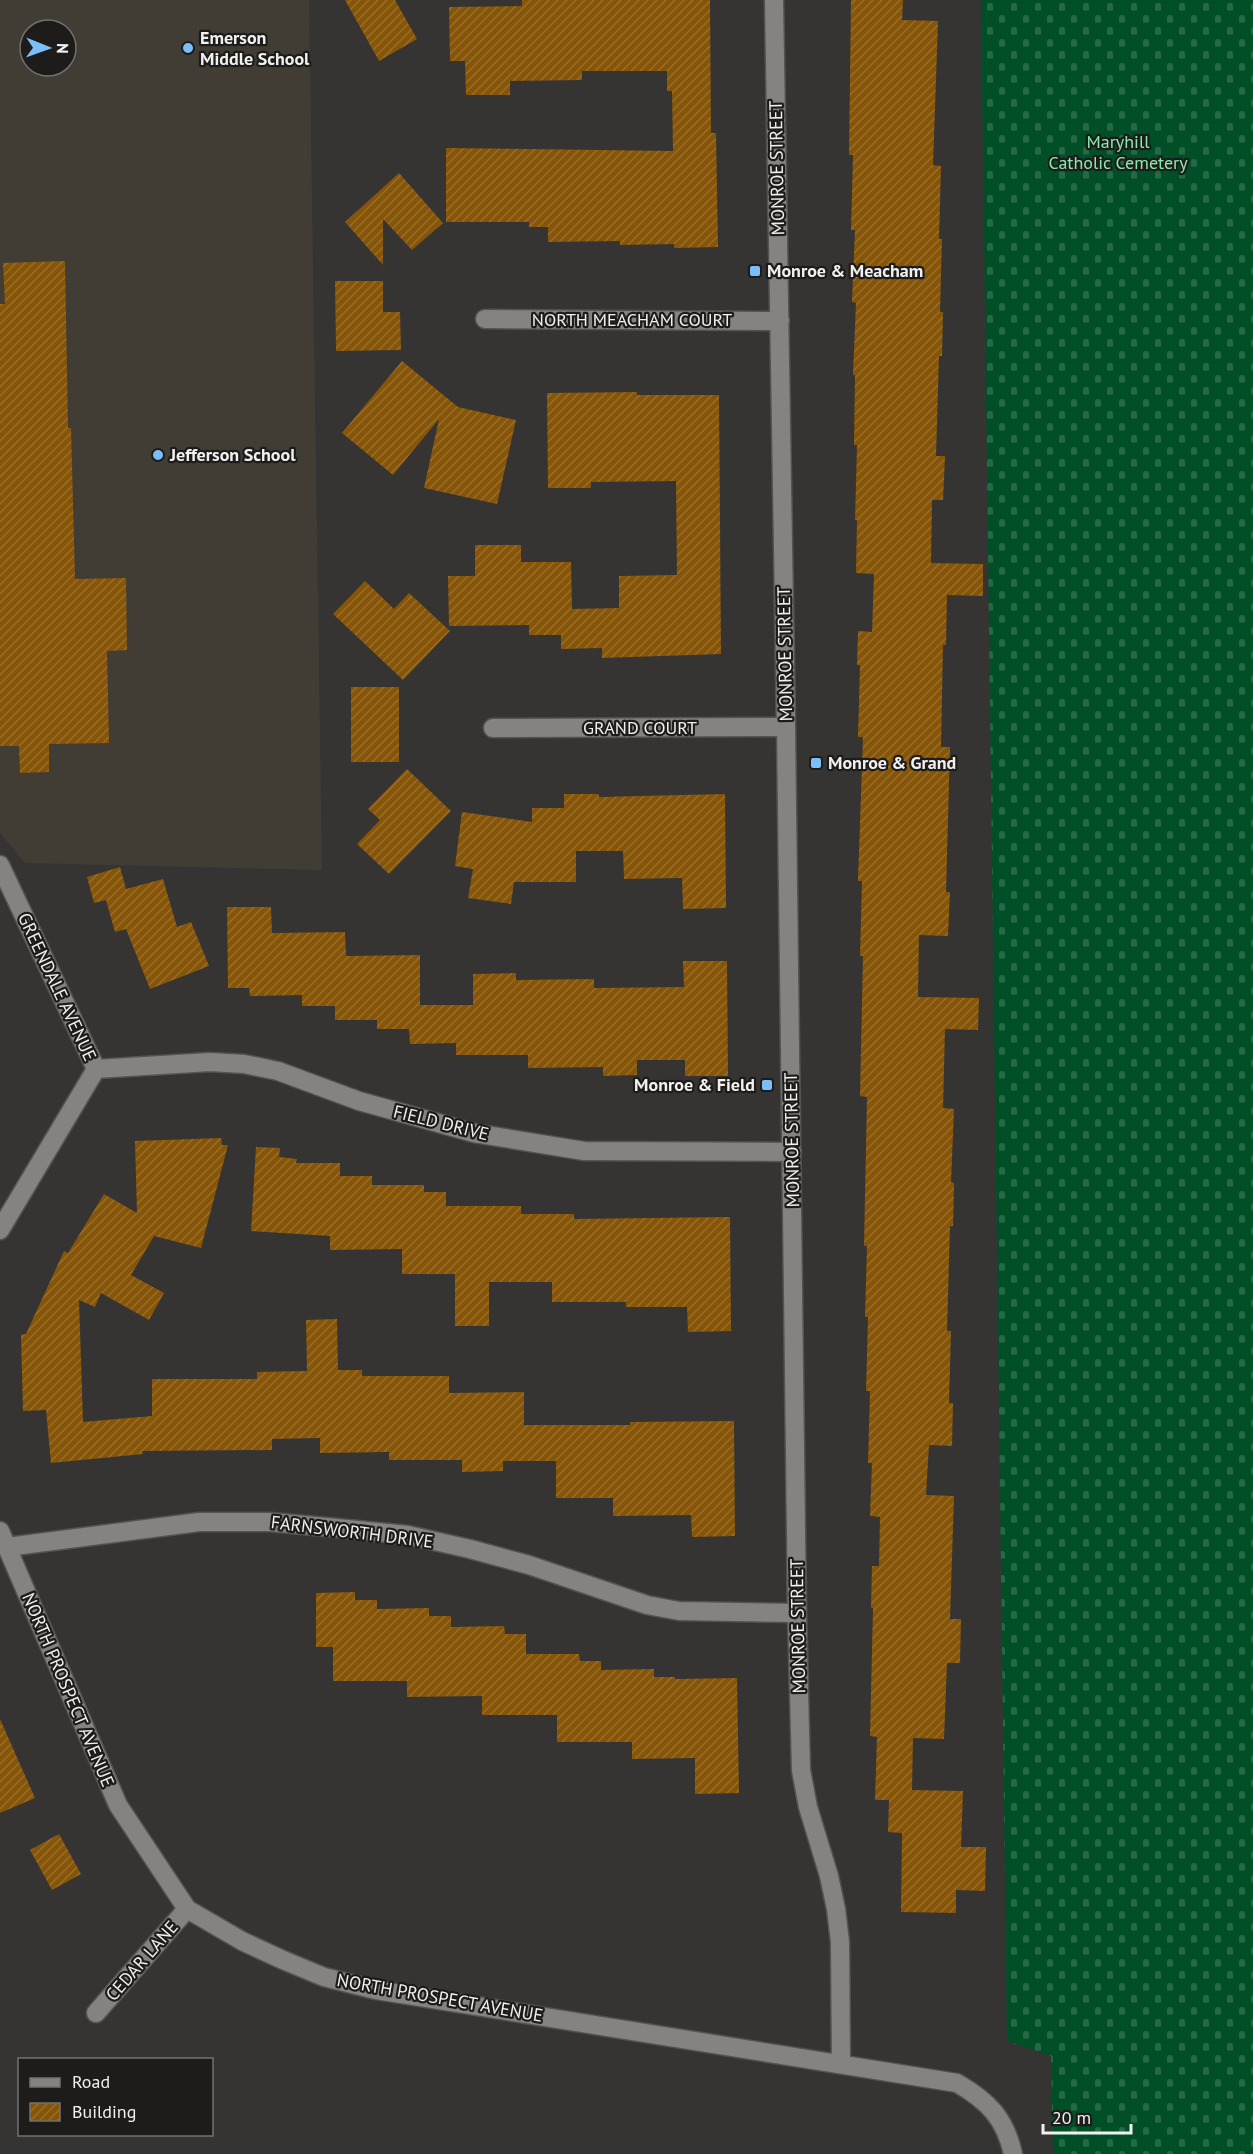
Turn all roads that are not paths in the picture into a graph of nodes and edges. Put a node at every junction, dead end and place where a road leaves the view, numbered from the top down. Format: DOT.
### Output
graph roads {
  1 [pos="774,0"];
  2 [pos="485,319"];
  3 [pos="780,321"];
  4 [pos="786,727"];
  5 [pos="493,728"];
  6 [pos="0,865"];
  7 [pos="96,1069"];
  8 [pos="792,1152"];
  9 [pos="0,1230"];
  10 [pos="4,1539"];
  11 [pos="797,1613"];
  12 [pos="187,1909"];
  13 [pos="96,2013"];
  14 [pos="841,2063"];
  15 [pos="1013,2154"];
  1 -- 3 [label="street, MONROE STREET"];
  2 -- 3 [label="street, NORTH MEACHAM COURT"];
  3 -- 4 [label="street, MONROE STREET"];
  4 -- 5 [label="street, GRAND COURT"];
  4 -- 8 [label="street, MONROE STREET"];
  6 -- 7 [label="street, GREENDALE AVENUE"];
  7 -- 8 [label="street, FIELD DRIVE"];
  7 -- 9 [label="street, GREENDALE AVENUE"];
  8 -- 11 [label="street, MONROE STREET"];
  10 -- 11 [label="street, FARNSWORTH DRIVE"];
  10 -- 12 [label="street, NORTH PROSPECT AVENUE"];
  11 -- 14 [label="street, MONROE STREET"];
  12 -- 13 [label="street, CEDAR LANE"];
  12 -- 14 [label="street, NORTH PROSPECT AVENUE"];
  14 -- 15 [label="street"];
}
